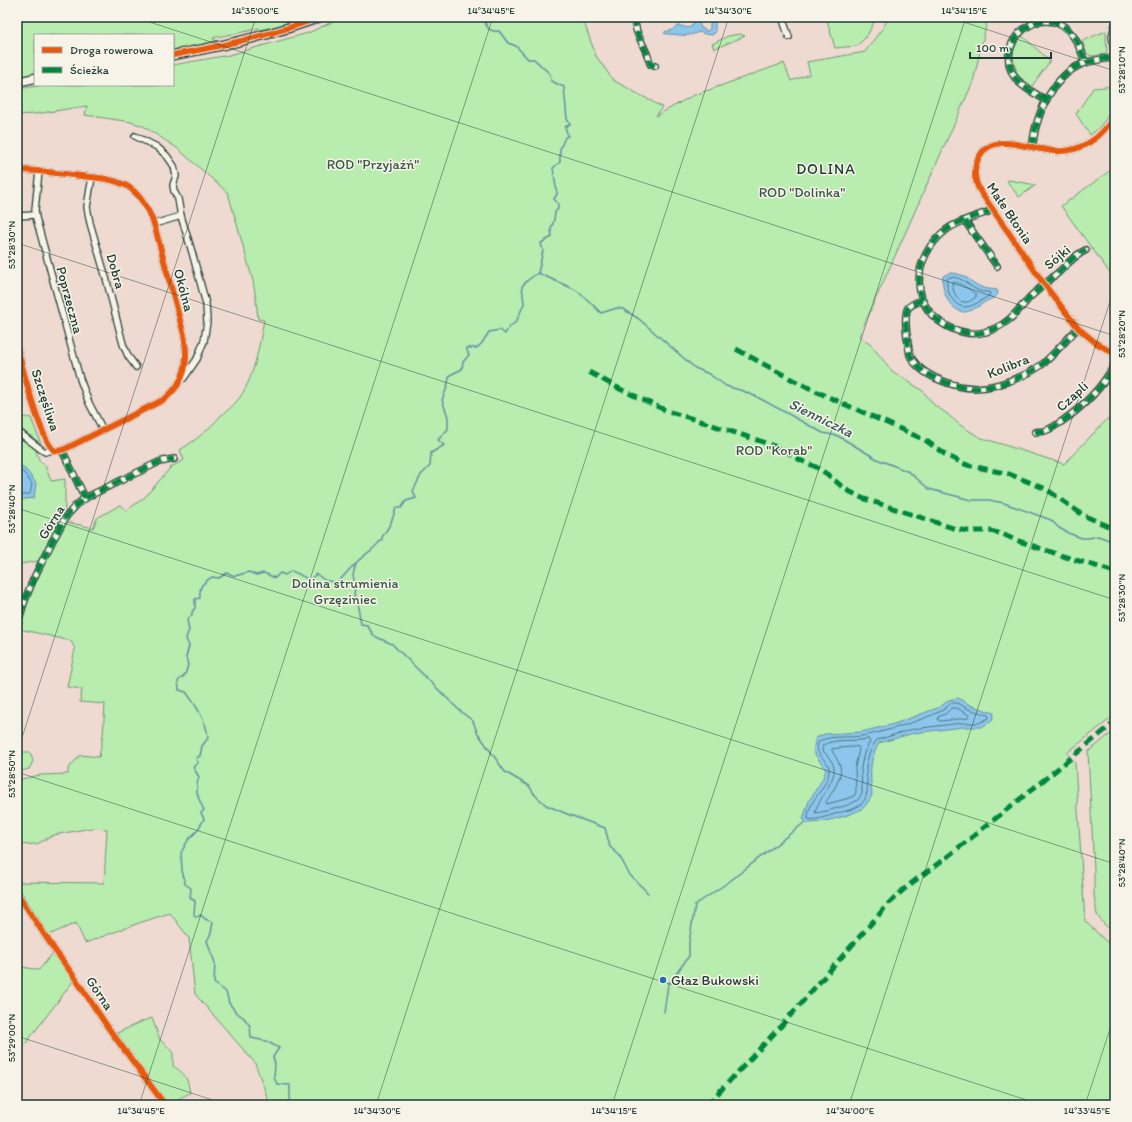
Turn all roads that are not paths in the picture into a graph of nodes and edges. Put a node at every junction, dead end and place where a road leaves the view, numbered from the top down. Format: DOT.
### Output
graph roads {
  1 [pos="320,17"];
  2 [pos="636,17"];
  3 [pos="782,17"];
  4 [pos="1115,25"];
  5 [pos="789,37"];
  6 [pos="174,55"];
  7 [pos="1115,57"];
  8 [pos="1085,63"];
  9 [pos="655,66"];
  10 [pos="34,78"];
  11 [pos="17,82"];
  12 [pos="1046,100"];
  13 [pos="1115,114"];
  14 [pos="136,136"];
  15 [pos="1032,147"];
  16 [pos="17,170"];
  17 [pos="39,171"];
  18 [pos="92,178"];
  19 [pos="992,209"];
  20 [pos="35,215"];
  21 [pos="17,216"];
  22 [pos="181,216"];
  23 [pos="965,221"];
  24 [pos="154,224"];
  25 [pos="1086,250"];
  26 [pos="997,266"];
  27 [pos="1044,284"];
  28 [pos="922,300"];
  29 [pos="1078,328"];
  30 [pos="17,347"];
  31 [pos="1115,354"];
  32 [pos="1115,364"];
  33 [pos="136,368"];
  34 [pos="181,381"];
  35 [pos="17,430"];
  36 [pos="103,430"];
  37 [pos="1035,432"];
  38 [pos="52,450"];
  39 [pos="62,450"];
  40 [pos="174,459"];
  41 [pos="85,498"];
  42 [pos="17,629"];
  43 [pos="17,893"];
  44 [pos="165,1105"];
  1 -- 6 [label="street"];
  2 -- 9 [label="street"];
  3 -- 5 [label="street"];
  4 -- 7 [label="street"];
  7 -- 8 [label="street"];
  8 -- 12 [label="street"];
  8 -- 12 [label="street"];
  10 -- 11 [label="street"];
  12 -- 15 [label="street"];
  13 -- 15 [label="street, Małe Błonia"];
  14 -- 22 [label="street, Okólna"];
  15 -- 19 [label="street, Małe Błonia"];
  16 -- 17 [label="street, Okólna"];
  17 -- 18 [label="street, Okólna"];
  17 -- 20 [label="street, Poprzeczna"];
  18 -- 24 [label="street, Okólna"];
  18 -- 33 [label="street, Dobra"];
  19 -- 23 [label="street"];
  19 -- 27 [label="street, Małe Błonia"];
  20 -- 21 [label="street"];
  20 -- 36 [label="street, Poprzeczna"];
  22 -- 24 [label="street"];
  22 -- 34 [label="street, Okólna"];
  23 -- 26 [label="street"];
  23 -- 28 [label="street"];
  24 -- 34 [label="street, Okólna"];
  25 -- 27 [label="street, Sójki"];
  27 -- 28 [label="street"];
  27 -- 29 [label="street, Małe Błonia"];
  28 -- 29 [label="street, Kolibra"];
  29 -- 31 [label="street, Małe Błonia"];
  30 -- 38 [label="street, Szczęśliwa"];
  32 -- 37 [label="street, Czapli"];
  34 -- 36 [label="street, Okólna"];
  35 -- 38 [label="street"];
  36 -- 39 [label="street, Okólna"];
  38 -- 39 [label="street, Szczęśliwa"];
  39 -- 41 [label="street, Górna"];
  40 -- 41 [label="street, Górna"];
  41 -- 42 [label="street, Górna"];
  43 -- 44 [label="street, Górna"];
}
